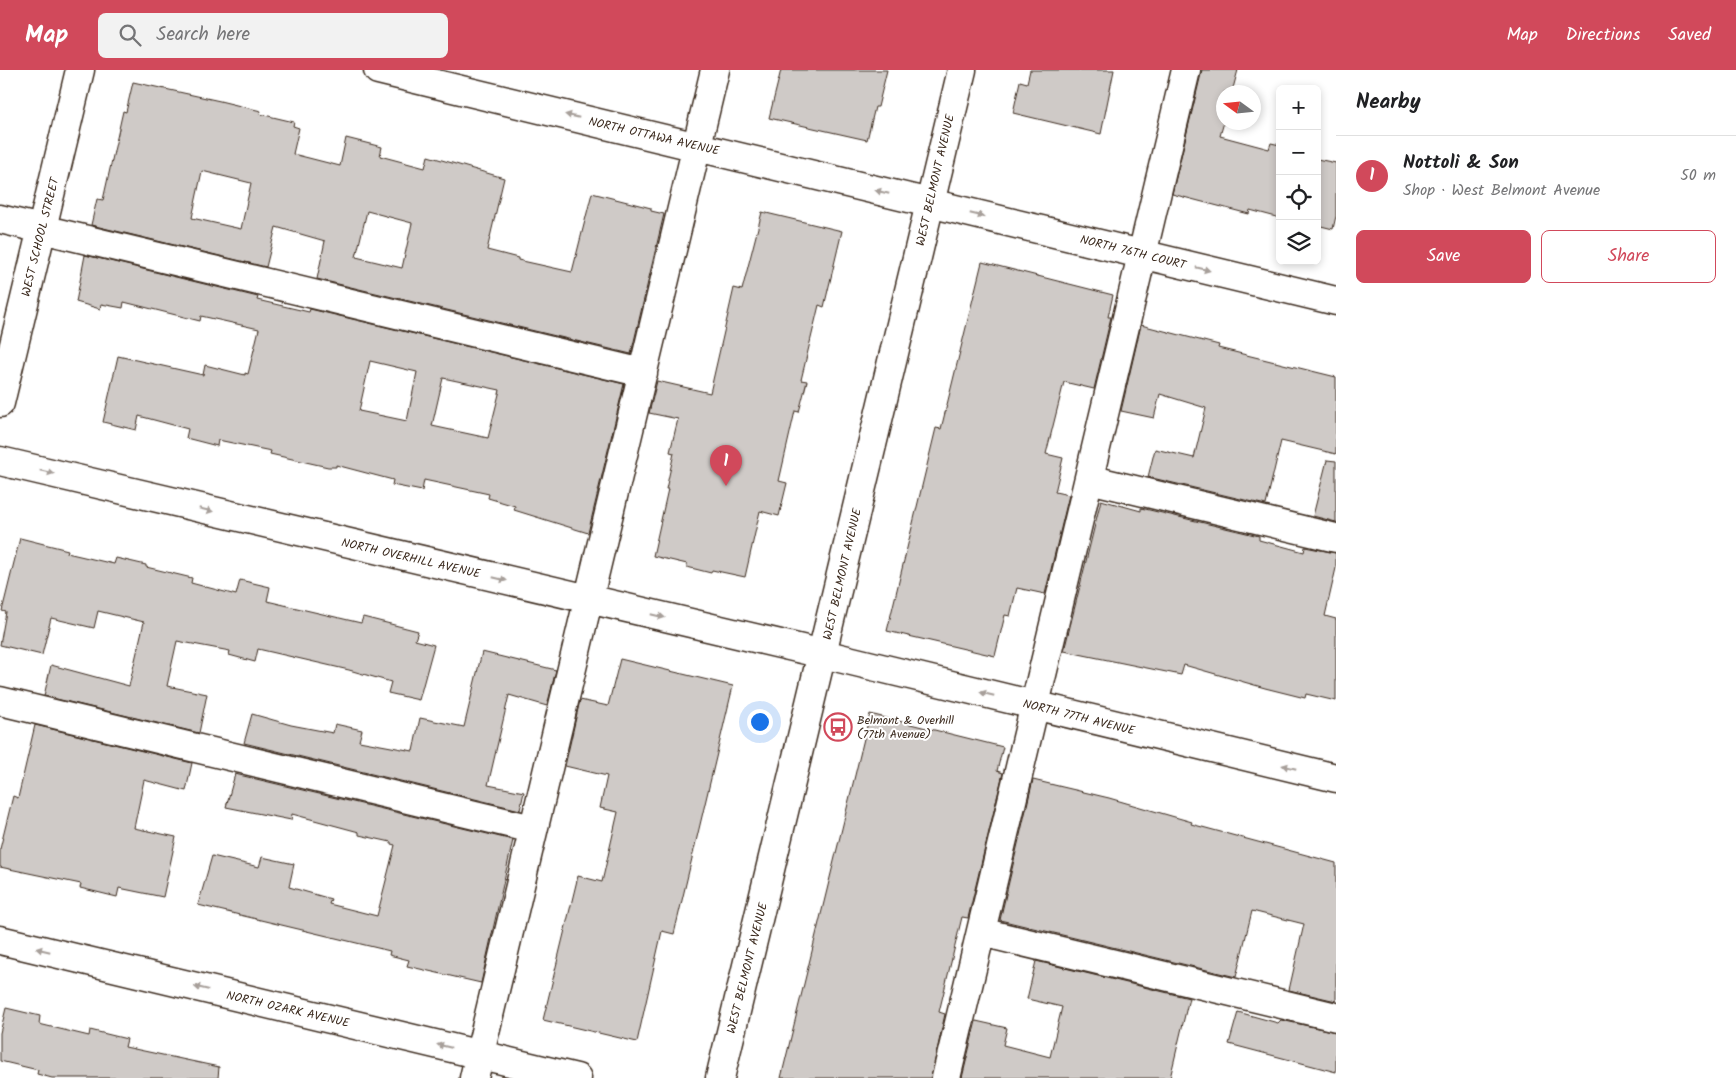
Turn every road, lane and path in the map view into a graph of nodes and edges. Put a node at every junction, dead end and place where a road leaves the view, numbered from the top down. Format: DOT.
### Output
graph roads {
  1 [pos="80,70"];
  2 [pos="378,70"];
  3 [pos="716,70"];
  4 [pos="962,70"];
  5 [pos="1186,70"];
  6 [pos="697,146"];
  7 [pos="930,203"];
  8 [pos="0,219"];
  9 [pos="42,229"];
  10 [pos="1142,255"];
  11 [pos="1336,301"];
  12 [pos="643,372"];
  13 [pos="0,404"];
  14 [pos="0,461"];
  15 [pos="1089,479"];
  16 [pos="1336,538"];
  17 [pos="588,600"];
  18 [pos="823,654"];
  19 [pos="0,701"];
  20 [pos="1034,706"];
  21 [pos="1336,778"];
  22 [pos="533,828"];
  23 [pos="981,932"];
  24 [pos="0,940"];
  25 [pos="1336,1017"];
  26 [pos="476,1066"];
  27 [pos="577,1078"];
  28 [pos="720,1078"];
  29 [pos="946,1078"];
  1 -- 9 [label="street, WEST SCHOOL STREET"];
  6 -- 2 [label="street, NORTH OTTAWA AVENUE, one-way"];
  3 -- 6 [label="street"];
  4 -- 7 [label="street, WEST BELMONT AVENUE"];
  5 -- 10 [label="street"];
  7 -- 6 [label="street, NORTH OTTAWA AVENUE, one-way"];
  6 -- 12 [label="street"];
  7 -- 10 [label="street, NORTH 76TH COURT, one-way"];
  7 -- 18 [label="street, WEST BELMONT AVENUE"];
  8 -- 9 [label="street"];
  9 -- 12 [label="street"];
  9 -- 13 [label="street, WEST SCHOOL STREET"];
  10 -- 11 [label="street, NORTH 76TH COURT, one-way"];
  10 -- 15 [label="street"];
  12 -- 17 [label="street"];
  14 -- 17 [label="street, NORTH OVERHILL AVENUE, one-way"];
  15 -- 16 [label="street"];
  15 -- 20 [label="street"];
  17 -- 18 [label="street, NORTH OVERHILL AVENUE, one-way"];
  17 -- 22 [label="street"];
  20 -- 18 [label="street, NORTH 77TH AVENUE, one-way"];
  18 -- 28 [label="street, WEST BELMONT AVENUE"];
  19 -- 22 [label="street"];
  21 -- 20 [label="street, NORTH 77TH AVENUE, one-way"];
  20 -- 23 [label="street"];
  22 -- 26 [label="street"];
  23 -- 25 [label="street"];
  23 -- 29 [label="street"];
  26 -- 24 [label="street, NORTH OZARK AVENUE, one-way"];
  26 -- 27 [label="street, NORTH OZARK AVENUE"];
}
